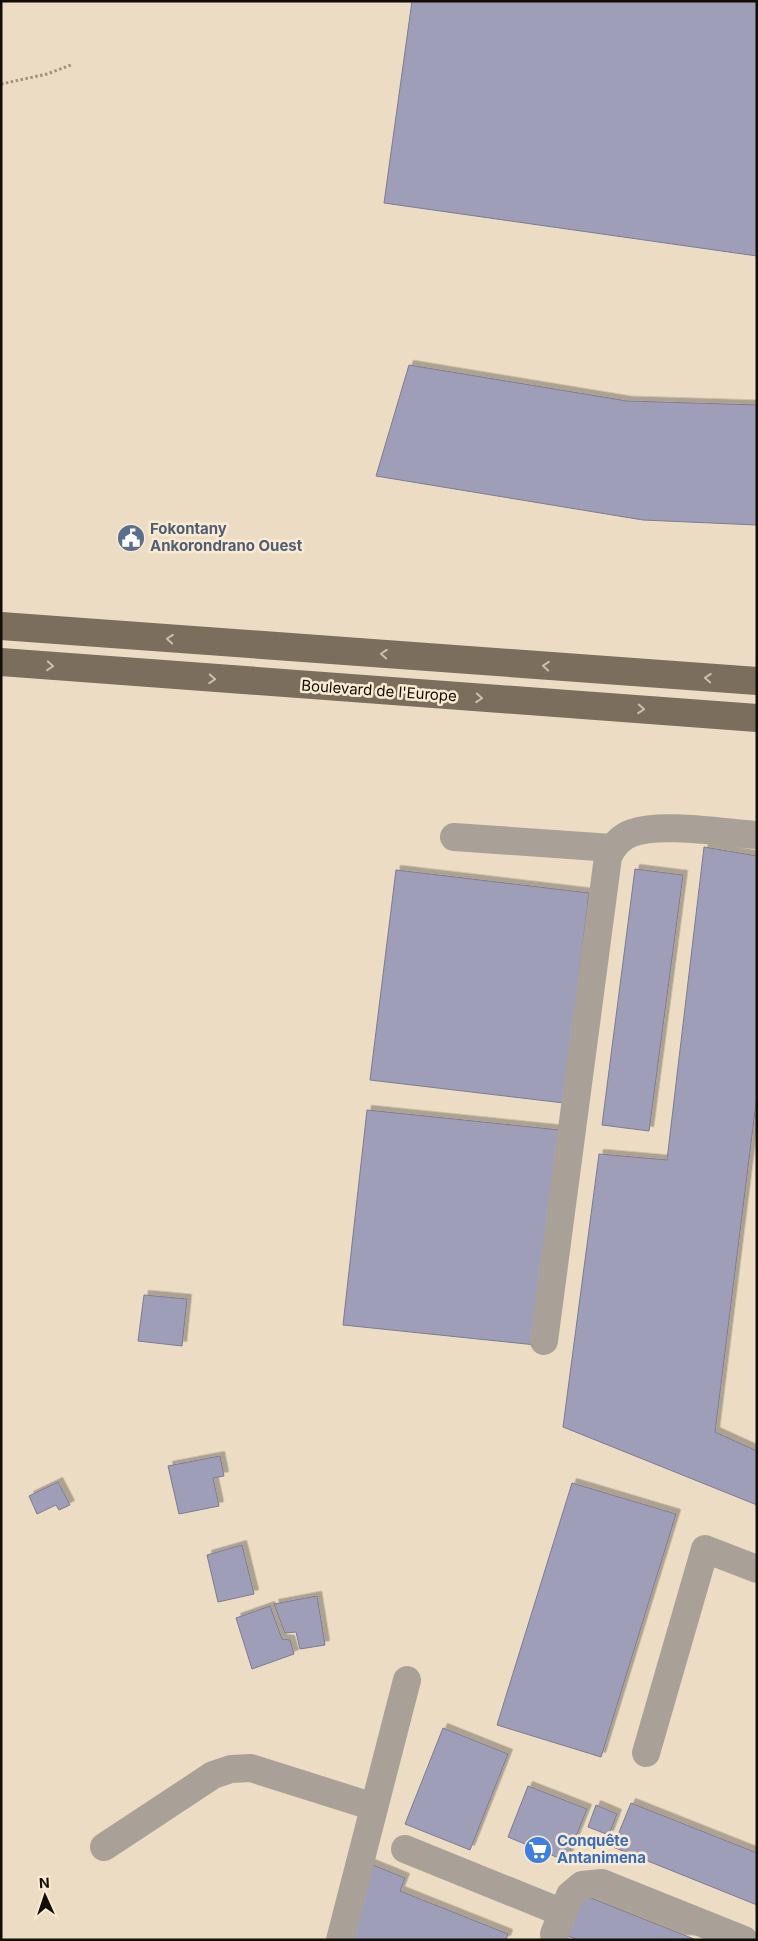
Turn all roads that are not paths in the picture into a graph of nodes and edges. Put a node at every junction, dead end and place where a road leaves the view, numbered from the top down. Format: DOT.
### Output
graph roads {
  1 [pos="1,626"];
  2 [pos="1,662"];
  3 [pos="757,681"];
  4 [pos="757,718"];
  5 [pos="757,835"];
  6 [pos="454,837"];
  7 [pos="612,848"];
  8 [pos="544,1341"];
  9 [pos="757,1570"];
  10 [pos="407,1680"];
  11 [pos="646,1753"];
  12 [pos="374,1807"];
  13 [pos="104,1847"];
  14 [pos="405,1849"];
  15 [pos="563,1913"];
  16 [pos="340,1940"];
  17 [pos="555,1940"];
  18 [pos="744,1940"];
  3 -- 1 [label="main road, one-way"];
  2 -- 4 [label="main road, Boulevard de l'Europe, one-way"];
  5 -- 7 [label="street"];
  6 -- 7 [label="street"];
  7 -- 8 [label="street"];
  9 -- 11 [label="street"];
  10 -- 12 [label="street"];
  12 -- 13 [label="street"];
  12 -- 16 [label="street"];
  14 -- 15 [label="street"];
  15 -- 17 [label="street"];
  15 -- 18 [label="street"];
}
